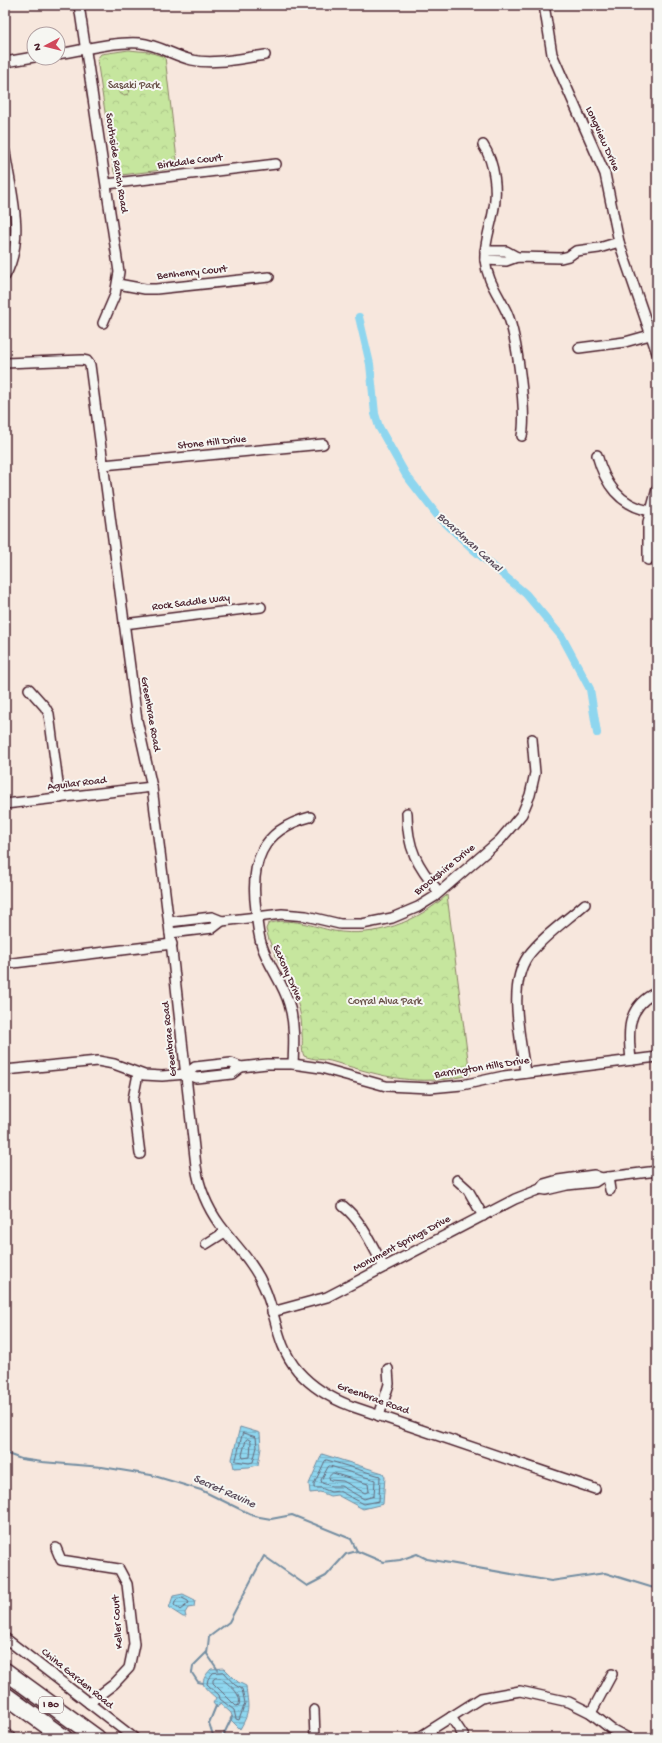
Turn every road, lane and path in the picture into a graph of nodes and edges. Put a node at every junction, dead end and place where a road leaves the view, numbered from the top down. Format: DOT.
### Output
graph roads {
  1 [pos="79,5"];
  2 [pos="544,5"];
  3 [pos="86,50"];
  4 [pos="66,53"];
  5 [pos="265,55"];
  6 [pos="26,58"];
  7 [pos="5,62"];
  8 [pos="483,145"];
  9 [pos="5,155"];
  10 [pos="276,164"];
  11 [pos="107,184"];
  12 [pos="619,242"];
  13 [pos="485,251"];
  14 [pos="502,251"];
  15 [pos="517,257"];
  16 [pos="486,260"];
  17 [pos="501,261"];
  18 [pos="5,276"];
  19 [pos="269,277"];
  20 [pos="118,284"];
  21 [pos="103,323"];
  22 [pos="650,335"];
  23 [pos="579,348"];
  24 [pos="657,353"];
  25 [pos="5,363"];
  26 [pos="522,436"];
  27 [pos="323,444"];
  28 [pos="598,455"];
  29 [pos="103,465"];
  30 [pos="657,489"];
  31 [pos="650,511"];
  32 [pos="648,560"];
  33 [pos="261,607"];
  34 [pos="124,624"];
  35 [pos="29,689"];
  36 [pos="532,739"];
  37 [pos="152,787"];
  38 [pos="60,798"];
  39 [pos="5,804"];
  40 [pos="408,813"];
  41 [pos="310,817"];
  42 [pos="439,892"];
  43 [pos="585,904"];
  44 [pos="257,917"];
  45 [pos="222,921"];
  46 [pos="169,922"];
  47 [pos="170,934"];
  48 [pos="172,944"];
  49 [pos="5,964"];
  50 [pos="653,994"];
  51 [pos="657,1056"];
  52 [pos="631,1060"];
  53 [pos="294,1064"];
  54 [pos="5,1070"];
  55 [pos="525,1073"];
  56 [pos="138,1074"];
  57 [pos="186,1074"];
  58 [pos="140,1154"];
  59 [pos="657,1171"];
  60 [pos="604,1177"];
  61 [pos="457,1180"];
  62 [pos="610,1190"];
  63 [pos="343,1206"];
  64 [pos="483,1216"];
  65 [pos="225,1232"];
  66 [pos="206,1244"];
  67 [pos="384,1267"];
  68 [pos="272,1312"];
  69 [pos="388,1369"];
  70 [pos="379,1416"];
  71 [pos="595,1489"];
  72 [pos="56,1548"];
  73 [pos="5,1638"];
  74 [pos="5,1671"];
  75 [pos="612,1674"];
  76 [pos="5,1695"];
  77 [pos="89,1703"];
  78 [pos="314,1710"];
  79 [pos="591,1714"];
  80 [pos="451,1717"];
  81 [pos="5,1733"];
  82 [pos="11,1738"];
  83 [pos="64,1738"];
  84 [pos="97,1738"];
  85 [pos="134,1738"];
  86 [pos="314,1738"];
  87 [pos="418,1738"];
  88 [pos="465,1738"];
  89 [pos="628,1738"];
  1 -- 3 [label="street, Southside Ranch Road"];
  2 -- 12 [label="street, Longview Drive"];
  3 -- 4 [label="street"];
  3 -- 5 [label="street"];
  3 -- 11 [label="street, Southside Ranch Road"];
  6 -- 7 [label="street"];
  8 -- 13 [label="street"];
  9 -- 18 [label="street"];
  10 -- 11 [label="street, Birkdale Court"];
  11 -- 20 [label="street, Southside Ranch Road"];
  12 -- 15 [label="street"];
  12 -- 22 [label="street, Longview Drive"];
  13 -- 14 [label="street"];
  13 -- 16 [label="street"];
  14 -- 15 [label="street"];
  14 -- 17 [label="street"];
  15 -- 17 [label="street"];
  16 -- 17 [label="street"];
  16 -- 26 [label="street"];
  19 -- 20 [label="street, Benhenry Court"];
  20 -- 21 [label="street, Southside Ranch Road"];
  22 -- 23 [label="street"];
  22 -- 24 [label="street, Longview Drive"];
  25 -- 29 [label="street, Greenbrae Road"];
  27 -- 29 [label="street, Stone Hill Drive"];
  28 -- 31 [label="street"];
  29 -- 34 [label="street, Greenbrae Road"];
  30 -- 31 [label="street"];
  31 -- 32 [label="street"];
  33 -- 34 [label="street, Rock Saddle Way"];
  34 -- 37 [label="street, Greenbrae Road"];
  35 -- 38 [label="street"];
  36 -- 42 [label="street, Brookshire Drive"];
  37 -- 38 [label="street, Aguilar Road"];
  37 -- 46 [label="street, Greenbrae Road"];
  38 -- 39 [label="street, Aguilar Road"];
  40 -- 42 [label="street"];
  41 -- 44 [label="street, Saxony Drive"];
  42 -- 44 [label="street, Brookshire Drive"];
  43 -- 55 [label="street"];
  44 -- 45 [label="street, Brookshire Drive"];
  44 -- 53 [label="street, Saxony Drive"];
  45 -- 46 [label="street, Brookshire Drive"];
  45 -- 47 [label="street, Brookshire Drive"];
  46 -- 47 [label="street, Greenbrae Road"];
  47 -- 48 [label="street, Greenbrae Road"];
  48 -- 49 [label="street"];
  48 -- 57 [label="street, Greenbrae Road"];
  50 -- 52 [label="street"];
  51 -- 52 [label="street, Barrington Hills Drive"];
  52 -- 55 [label="street, Barrington Hills Drive"];
  53 -- 55 [label="street, Barrington Hills Drive"];
  53 -- 57 [label="street, Barrington Hills Drive"];
  54 -- 56 [label="street, Barrington Hills Drive"];
  56 -- 57 [label="street, Barrington Hills Drive"];
  56 -- 58 [label="street"];
  57 -- 65 [label="street, Greenbrae Road"];
  59 -- 60 [label="street, Monument Springs Drive"];
  60 -- 62 [label="street"];
  60 -- 64 [label="street, Monument Springs Drive"];
  61 -- 64 [label="street"];
  63 -- 67 [label="street"];
  64 -- 67 [label="street, Monument Springs Drive"];
  65 -- 66 [label="street"];
  65 -- 68 [label="street, Greenbrae Road"];
  67 -- 68 [label="street, Monument Springs Drive"];
  68 -- 70 [label="street, Greenbrae Road"];
  69 -- 70 [label="street"];
  70 -- 71 [label="street, Greenbrae Road"];
  72 -- 77 [label="street, Keller Court"];
  73 -- 77 [label="street, China Garden Road"];
  74 -- 84 [label="highway, I 80"];
  75 -- 79 [label="street"];
  76 -- 83 [label="highway, I 80"];
  77 -- 85 [label="street, China Garden Road"];
  78 -- 86 [label="street"];
  79 -- 80 [label="street"];
  79 -- 89 [label="street"];
  80 -- 87 [label="street"];
  80 -- 88 [label="street"];
  81 -- 82 [label="street"];
}
